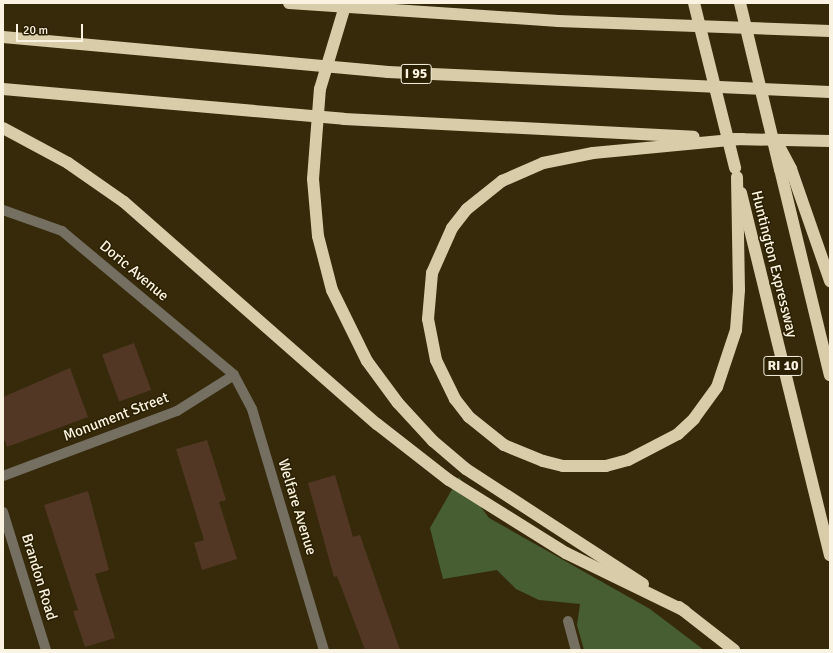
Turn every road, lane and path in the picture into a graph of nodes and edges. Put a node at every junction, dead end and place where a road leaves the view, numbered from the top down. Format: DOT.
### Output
graph roads {
  1 [pos="289,3"];
  2 [pos="346,3"];
  3 [pos="694,3"];
  4 [pos="740,3"];
  5 [pos="830,30"];
  6 [pos="3,37"];
  7 [pos="3,89"];
  8 [pos="830,92"];
  9 [pos="3,128"];
  10 [pos="742,139"];
  11 [pos="830,141"];
  12 [pos="786,169"];
  13 [pos="736,172"];
  14 [pos="3,210"];
  15 [pos="830,281"];
  16 [pos="234,375"];
  17 [pos="830,375"];
  18 [pos="3,476"];
  19 [pos="3,512"];
  20 [pos="830,555"];
  21 [pos="685,611"];
  22 [pos="568,621"];
  23 [pos="46,650"];
  24 [pos="324,650"];
  25 [pos="576,650"];
  26 [pos="734,650"];
  1 -- 5 [label="highway"];
  2 -- 21 [label="highway, bridge"];
  3 -- 13 [label="highway, Huntington Expressway / RI 10, bridge"];
  4 -- 12 [label="highway, bridge"];
  6 -- 8 [label="highway, I 95"];
  7 -- 10 [label="highway"];
  9 -- 21 [label="highway"];
  10 -- 11 [label="highway"];
  10 -- 13 [label="highway"];
  12 -- 15 [label="highway"];
  12 -- 17 [label="highway, Huntington Expressway / RI 10"];
  13 -- 20 [label="highway, Huntington Expressway / RI 10"];
  14 -- 16 [label="street, Doric Avenue"];
  16 -- 18 [label="street, Monument Street"];
  16 -- 24 [label="street, Welfare Avenue"];
  19 -- 23 [label="street, Brandon Road"];
  21 -- 26 [label="highway"];
  22 -- 25 [label="street"];
}
